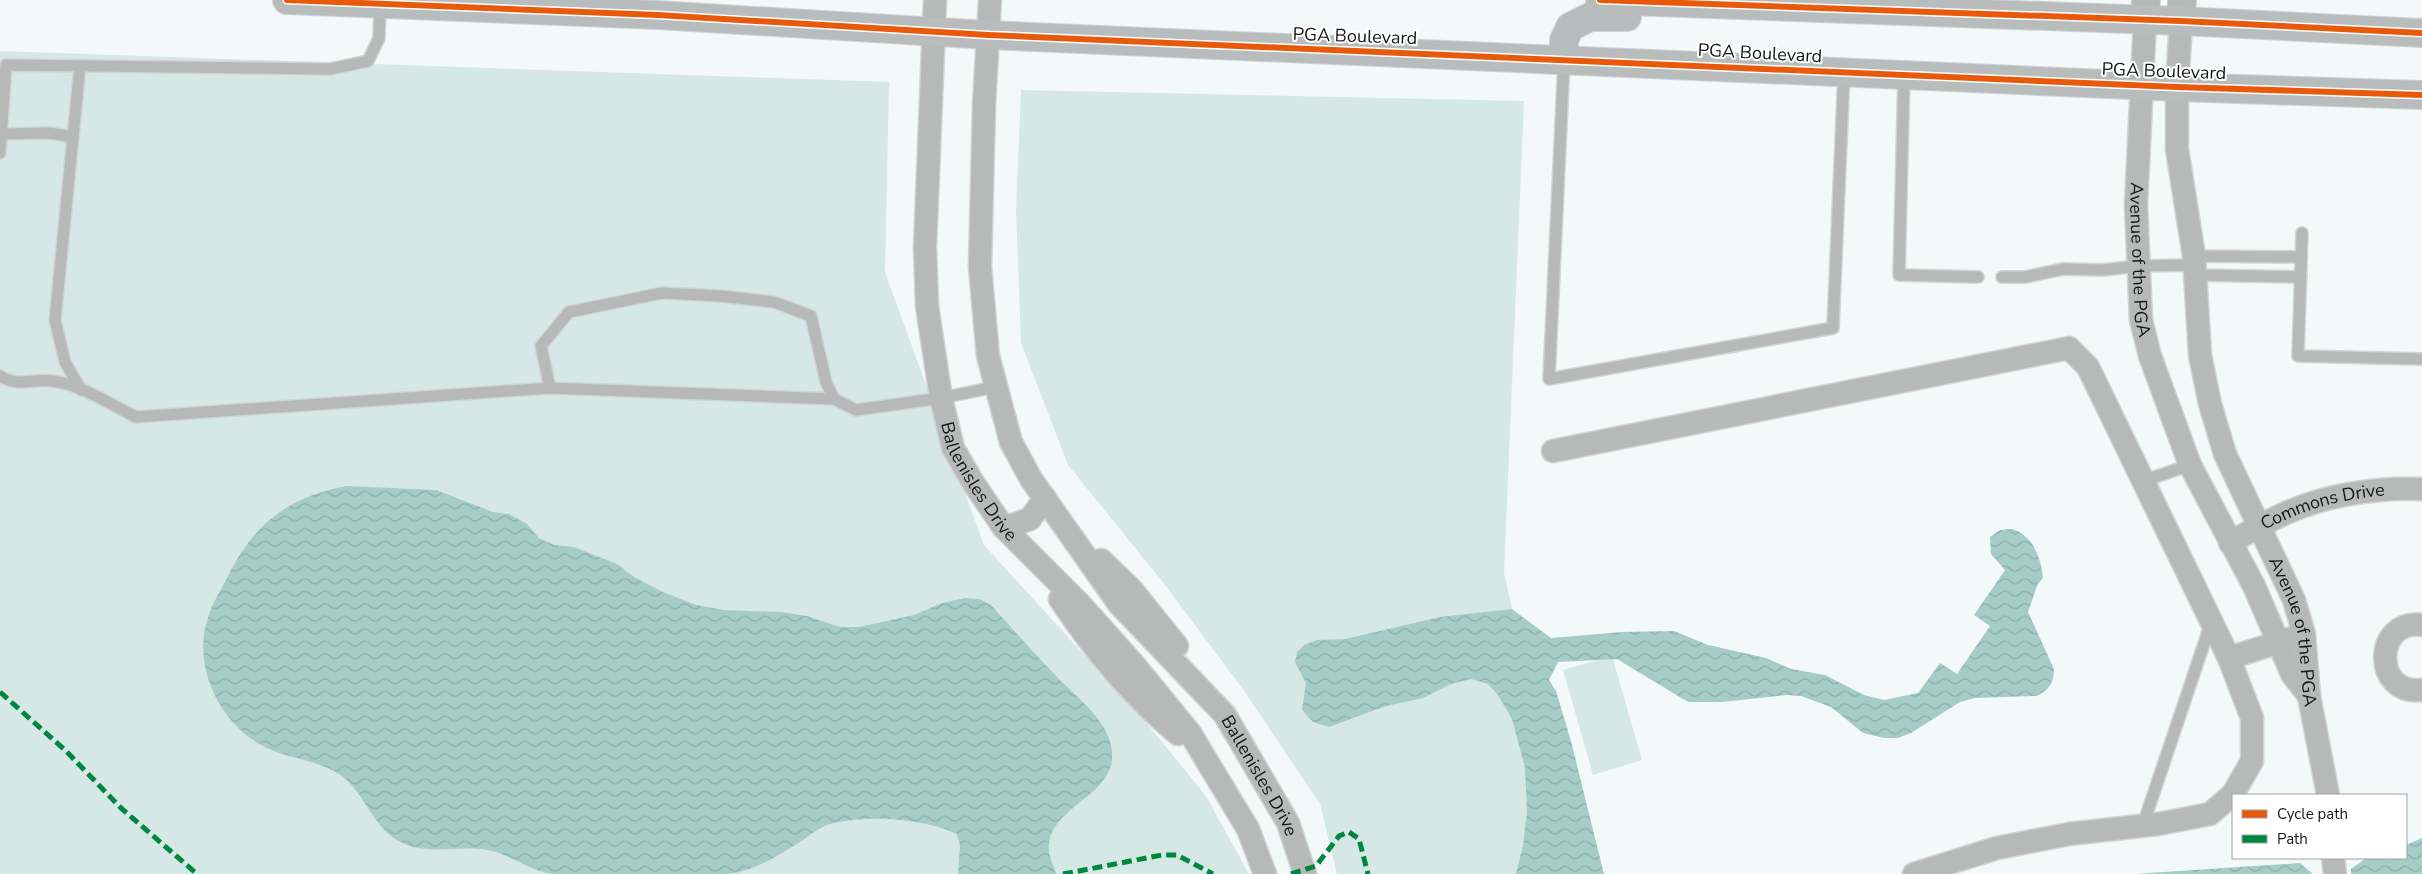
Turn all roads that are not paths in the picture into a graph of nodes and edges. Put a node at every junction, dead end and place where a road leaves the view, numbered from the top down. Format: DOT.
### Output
graph roads {
  1 [pos="287,0"];
  2 [pos="1600,0"];
  3 [pos="935,1"];
  4 [pos="990,3"];
  5 [pos="380,4"];
  6 [pos="1771,6"];
  7 [pos="2145,10"];
  8 [pos="2181,10"];
  9 [pos="934,32"];
  10 [pos="2422,33"];
  11 [pos="988,34"];
  12 [pos="1564,60"];
  13 [pos="80,66"];
  14 [pos="1844,72"];
  15 [pos="1904,74"];
  16 [pos="2141,85"];
  17 [pos="2176,87"];
  18 [pos="2422,95"];
  19 [pos="1,134"];
  20 [pos="73,137"];
  21 [pos="0,153"];
  22 [pos="2302,233"];
  23 [pos="2301,257"];
  24 [pos="2194,265"];
  25 [pos="2137,266"];
  26 [pos="1978,277"];
  27 [pos="2002,277"];
  28 [pos="2301,277"];
  29 [pos="2422,359"];
  30 [pos="0,376"];
  31 [pos="995,387"];
  32 [pos="550,388"];
  33 [pos="82,390"];
  34 [pos="942,398"];
  35 [pos="834,399"];
  36 [pos="1553,451"];
  37 [pos="2190,465"];
  38 [pos="2143,481"];
  39 [pos="2422,489"];
  40 [pos="1045,498"];
  41 [pos="1064,524"];
  42 [pos="2260,526"];
  43 [pos="1004,528"];
  44 [pos="2230,543"];
  45 [pos="1031,555"];
  46 [pos="2211,622"];
  47 [pos="2422,626"];
  48 [pos="2304,634"];
  49 [pos="1153,640"];
  50 [pos="2279,642"];
  51 [pos="2229,658"];
  52 [pos="1131,661"];
  53 [pos="2422,690"];
  54 [pos="2309,696"];
  55 [pos="1225,715"];
  56 [pos="1200,753"];
  57 [pos="2233,794"];
  58 [pos="2328,794"];
  59 [pos="2232,795"];
  60 [pos="2143,825"];
  61 [pos="2333,859"];
  62 [pos="1265,874"];
  63 [pos="1304,874"];
  64 [pos="1914,874"];
  65 [pos="2335,874"];
  1 -- 5 [label="main road, PGA Boulevard"];
  2 -- 6 [label="main road"];
  3 -- 9 [label="street, Ballenisles Drive"];
  4 -- 11 [label="street, Ballenisles Drive"];
  5 -- 9 [label="main road, PGA Boulevard"];
  5 -- 13 [label="lane"];
  6 -- 7 [label="main road"];
  6 -- 12 [label="main road"];
  7 -- 8 [label="main road"];
  7 -- 16 [label="street, Avenue of the PGA"];
  8 -- 10 [label="main road"];
  8 -- 17 [label="street, Avenue of the PGA"];
  9 -- 11 [label="main road, PGA Boulevard"];
  9 -- 34 [label="street, Ballenisles Drive"];
  11 -- 12 [label="main road, PGA Boulevard"];
  11 -- 31 [label="street, Ballenisles Drive"];
  12 -- 14 [label="main road, PGA Boulevard"];
  12 -- 14 [label="lane"];
  13 -- 19 [label="lane"];
  13 -- 20 [label="lane"];
  14 -- 15 [label="main road, PGA Boulevard"];
  15 -- 16 [label="main road, PGA Boulevard"];
  15 -- 26 [label="lane"];
  16 -- 17 [label="main road, PGA Boulevard"];
  16 -- 25 [label="street, Avenue of the PGA"];
  17 -- 18 [label="main road, PGA Boulevard"];
  17 -- 24 [label="street, Avenue of the PGA"];
  19 -- 20 [label="lane"];
  19 -- 21 [label="lane"];
  20 -- 33 [label="lane"];
  22 -- 23 [label="lane"];
  23 -- 24 [label="lane"];
  23 -- 28 [label="lane"];
  24 -- 25 [label="lane"];
  24 -- 28 [label="lane"];
  24 -- 42 [label="street, Avenue of the PGA"];
  25 -- 27 [label="lane"];
  25 -- 37 [label="street, Avenue of the PGA"];
  28 -- 29 [label="lane"];
  30 -- 33 [label="lane"];
  31 -- 34 [label="lane"];
  31 -- 40 [label="street, Ballenisles Drive"];
  32 -- 33 [label="lane"];
  32 -- 35 [label="lane"];
  32 -- 35 [label="lane"];
  34 -- 35 [label="lane"];
  34 -- 43 [label="street, Ballenisles Drive"];
  36 -- 38 [label="street"];
  37 -- 38 [label="lane"];
  37 -- 44 [label="street, Avenue of the PGA"];
  38 -- 46 [label="street"];
  39 -- 42 [label="street, Commons Drive"];
  40 -- 41 [label="street, Ballenisles Drive"];
  40 -- 43 [label="street"];
  41 -- 49 [label="street, Ballenisles Drive"];
  41 -- 55 [label="street"];
  42 -- 44 [label="street, Commons Drive"];
  42 -- 48 [label="street, Avenue of the PGA"];
  43 -- 45 [label="street, Ballenisles Drive"];
  44 -- 50 [label="street, Avenue of the PGA"];
  45 -- 52 [label="street, Ballenisles Drive"];
  45 -- 56 [label="street"];
  46 -- 51 [label="street"];
  46 -- 60 [label="lane"];
  47 -- 53 [label="street"];
  48 -- 50 [label="street"];
  48 -- 54 [label="street, Avenue of the PGA"];
  49 -- 52 [label="street"];
  49 -- 55 [label="street, Ballenisles Drive"];
  50 -- 51 [label="street"];
  50 -- 54 [label="street, Avenue of the PGA"];
  51 -- 57 [label="street"];
  52 -- 56 [label="street, Ballenisles Drive"];
  54 -- 58 [label="street"];
  55 -- 63 [label="street, Ballenisles Drive"];
  56 -- 62 [label="street, Ballenisles Drive"];
  59 -- 60 [label="street"];
  60 -- 64 [label="street"];
  61 -- 65 [label="street"];
}
